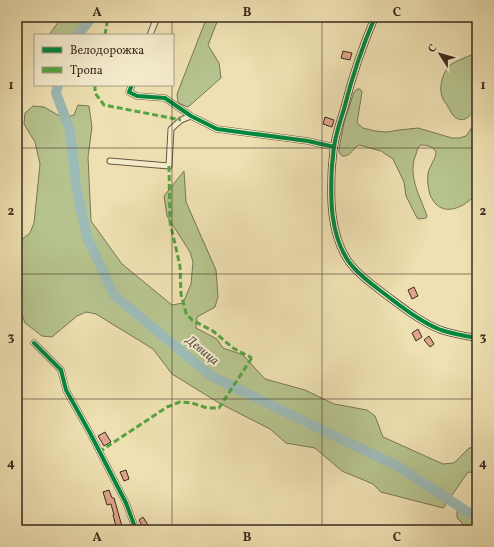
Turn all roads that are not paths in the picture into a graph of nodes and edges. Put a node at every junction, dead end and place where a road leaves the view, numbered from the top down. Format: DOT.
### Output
graph roads {
  1 [pos="157,17"];
  2 [pos="375,17"];
  3 [pos="150,34"];
  4 [pos="132,86"];
  5 [pos="191,116"];
  6 [pos="334,147"];
  7 [pos="110,161"];
  8 [pos="477,338"];
  9 [pos="34,343"];
  10 [pos="136,530"];
  1 -- 3 [label="street"];
  2 -- 6 [label="street"];
  4 -- 5 [label="street"];
  5 -- 6 [label="street"];
  5 -- 7 [label="street"];
  6 -- 8 [label="street"];
  9 -- 10 [label="street"];
}
